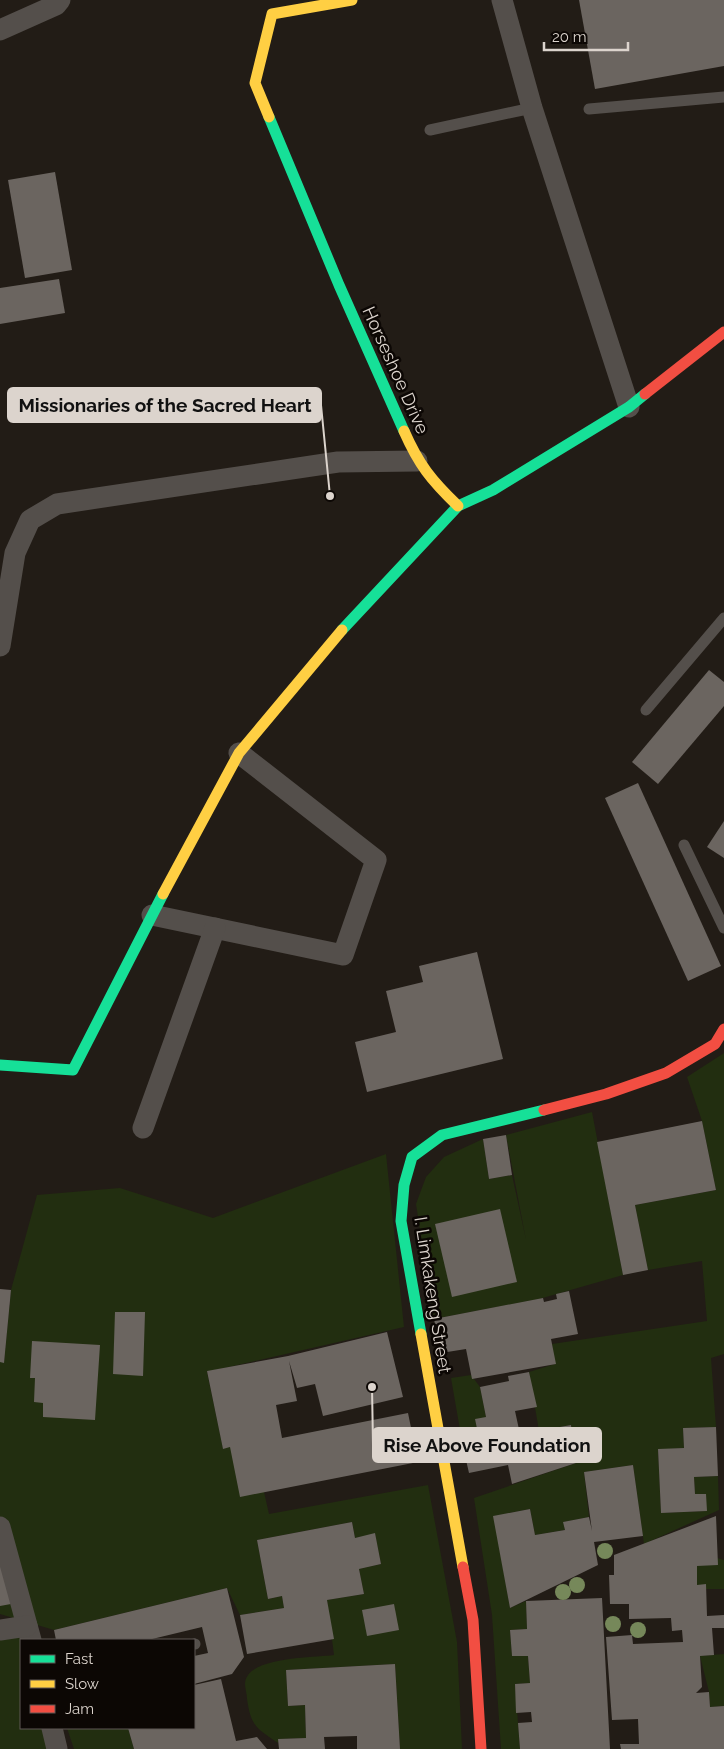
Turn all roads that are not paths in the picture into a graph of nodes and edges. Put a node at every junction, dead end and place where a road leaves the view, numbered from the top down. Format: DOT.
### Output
graph roads {
  1 [pos="60,0"];
  2 [pos="268,0"];
  3 [pos="352,0"];
  4 [pos="502,0"];
  5 [pos="272,14"];
  6 [pos="0,30"];
  7 [pos="724,97"];
  8 [pos="532,108"];
  9 [pos="589,109"];
  10 [pos="430,130"];
  11 [pos="724,332"];
  12 [pos="629,407"];
  13 [pos="417,461"];
  14 [pos="458,506"];
  15 [pos="724,618"];
  16 [pos="0,646"];
  17 [pos="646,710"];
  18 [pos="239,752"];
  19 [pos="684,845"];
  20 [pos="152,915"];
  21 [pos="215,928"];
  22 [pos="724,928"];
  23 [pos="724,1029"];
  24 [pos="0,1065"];
  25 [pos="143,1128"];
  26 [pos="0,1527"];
  27 [pos="0,1630"];
  28 [pos="29,1633"];
  29 [pos="52,1729"];
  30 [pos="58,1749"];
  31 [pos="481,1749"];
  1 -- 6 [label="street"];
  2 -- 5 [label="lane"];
  3 -- 5 [label="street"];
  4 -- 8 [label="street"];
  5 -- 13 [label="street, Horseshoe Drive"];
  7 -- 9 [label="lane"];
  8 -- 10 [label="lane"];
  8 -- 12 [label="street"];
  11 -- 12 [label="street"];
  12 -- 14 [label="street"];
  13 -- 14 [label="street, Horseshoe Drive"];
  13 -- 16 [label="street"];
  14 -- 18 [label="street"];
  15 -- 17 [label="lane"];
  18 -- 20 [label="street"];
  18 -- 21 [label="street"];
  19 -- 22 [label="lane"];
  20 -- 21 [label="street"];
  20 -- 24 [label="street"];
  21 -- 25 [label="street"];
  23 -- 31 [label="street, I. Limkakeng Street"];
  26 -- 28 [label="street"];
  27 -- 28 [label="street"];
  29 -- 30 [label="street"];
}
